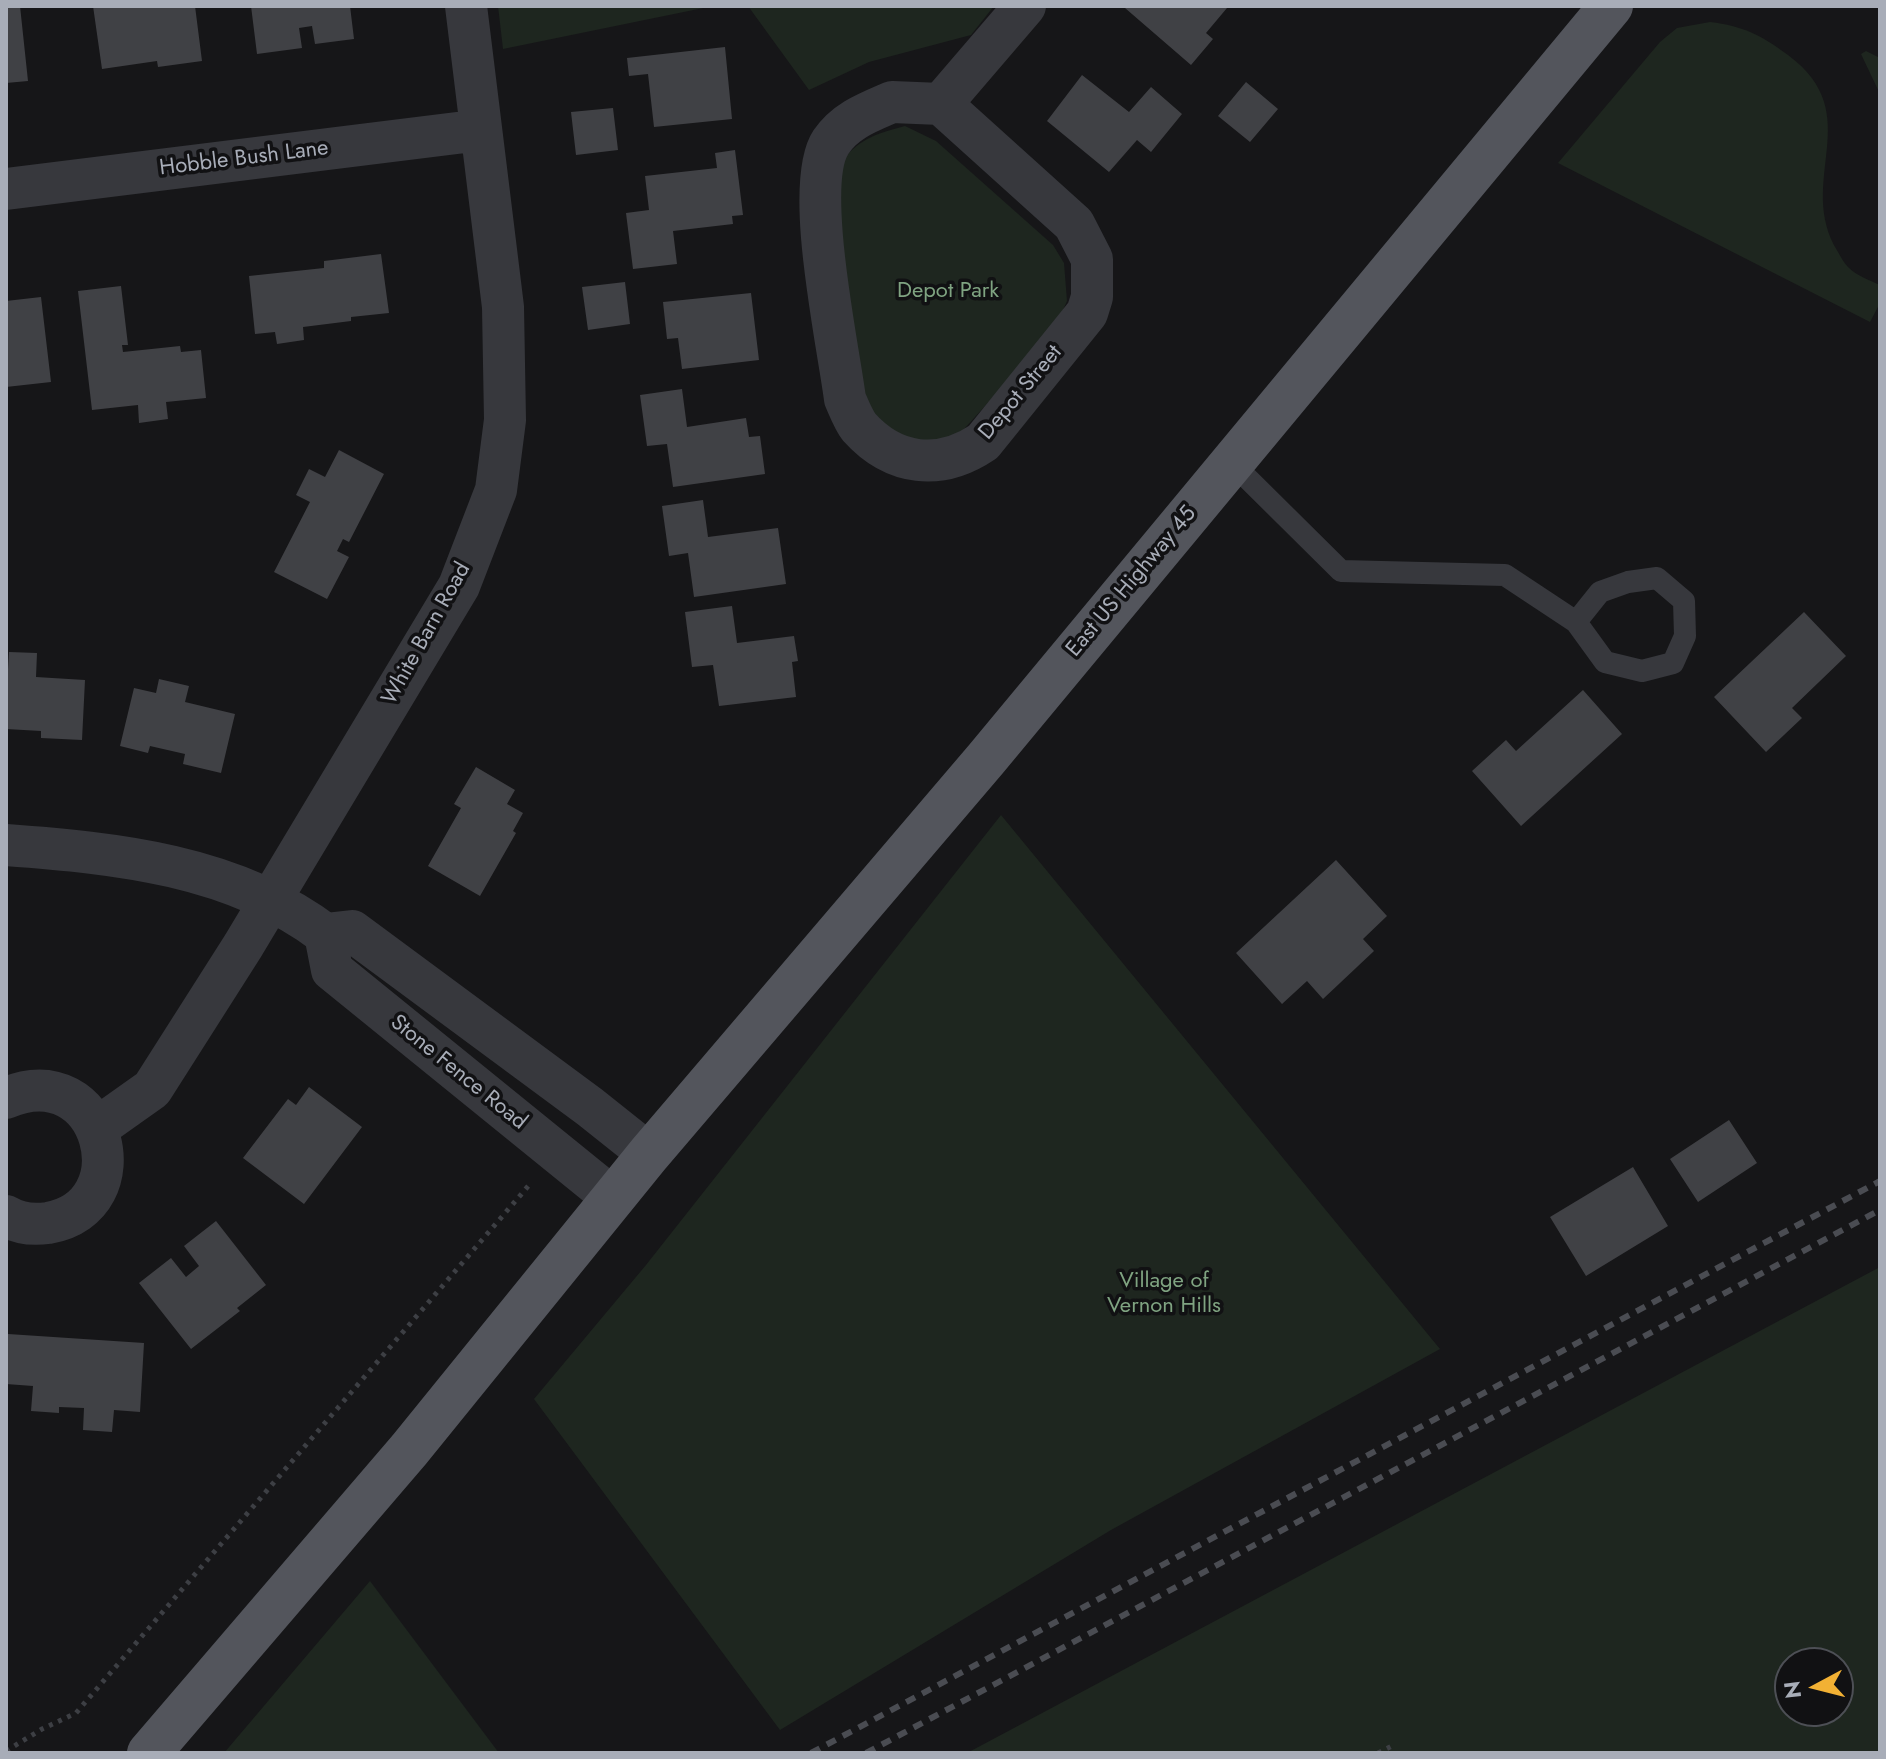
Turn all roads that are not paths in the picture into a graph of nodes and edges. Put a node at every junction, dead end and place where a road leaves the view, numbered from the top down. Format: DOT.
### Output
graph roads {
  1 [pos="466,6"];
  2 [pos="1025,6"];
  3 [pos="1611,6"];
  4 [pos="941,104"];
  5 [pos="481,130"];
  6 [pos="6,189"];
  7 [pos="1231,462"];
  8 [pos="1576,622"];
  9 [pos="6,845"];
  10 [pos="270,899"];
  11 [pos="325,934"];
  12 [pos="6,1098"];
  13 [pos="97,1128"];
  14 [pos="649,1154"];
  15 [pos="613,1198"];
  16 [pos="6,1216"];
  17 [pos="149,1753"];
  1 -- 5 [label="street, White Barn Road"];
  2 -- 4 [label="street"];
  3 -- 7 [label="main road, East US Highway 45"];
  4 -- 4 [label="street, Depot Street"];
  5 -- 6 [label="street, Hobble Bush Lane"];
  5 -- 10 [label="street, White Barn Road"];
  7 -- 8 [label="lane"];
  7 -- 14 [label="main road, East US Highway 45"];
  8 -- 8 [label="lane"];
  9 -- 10 [label="street"];
  10 -- 11 [label="street"];
  10 -- 13 [label="street, White Barn Road"];
  11 -- 14 [label="street"];
  11 -- 15 [label="street, Stone Fence Road"];
  12 -- 13 [label="street"];
  13 -- 16 [label="street"];
  14 -- 15 [label="main road, East US Highway 45"];
  15 -- 17 [label="main road, East US Highway 45"];
}
